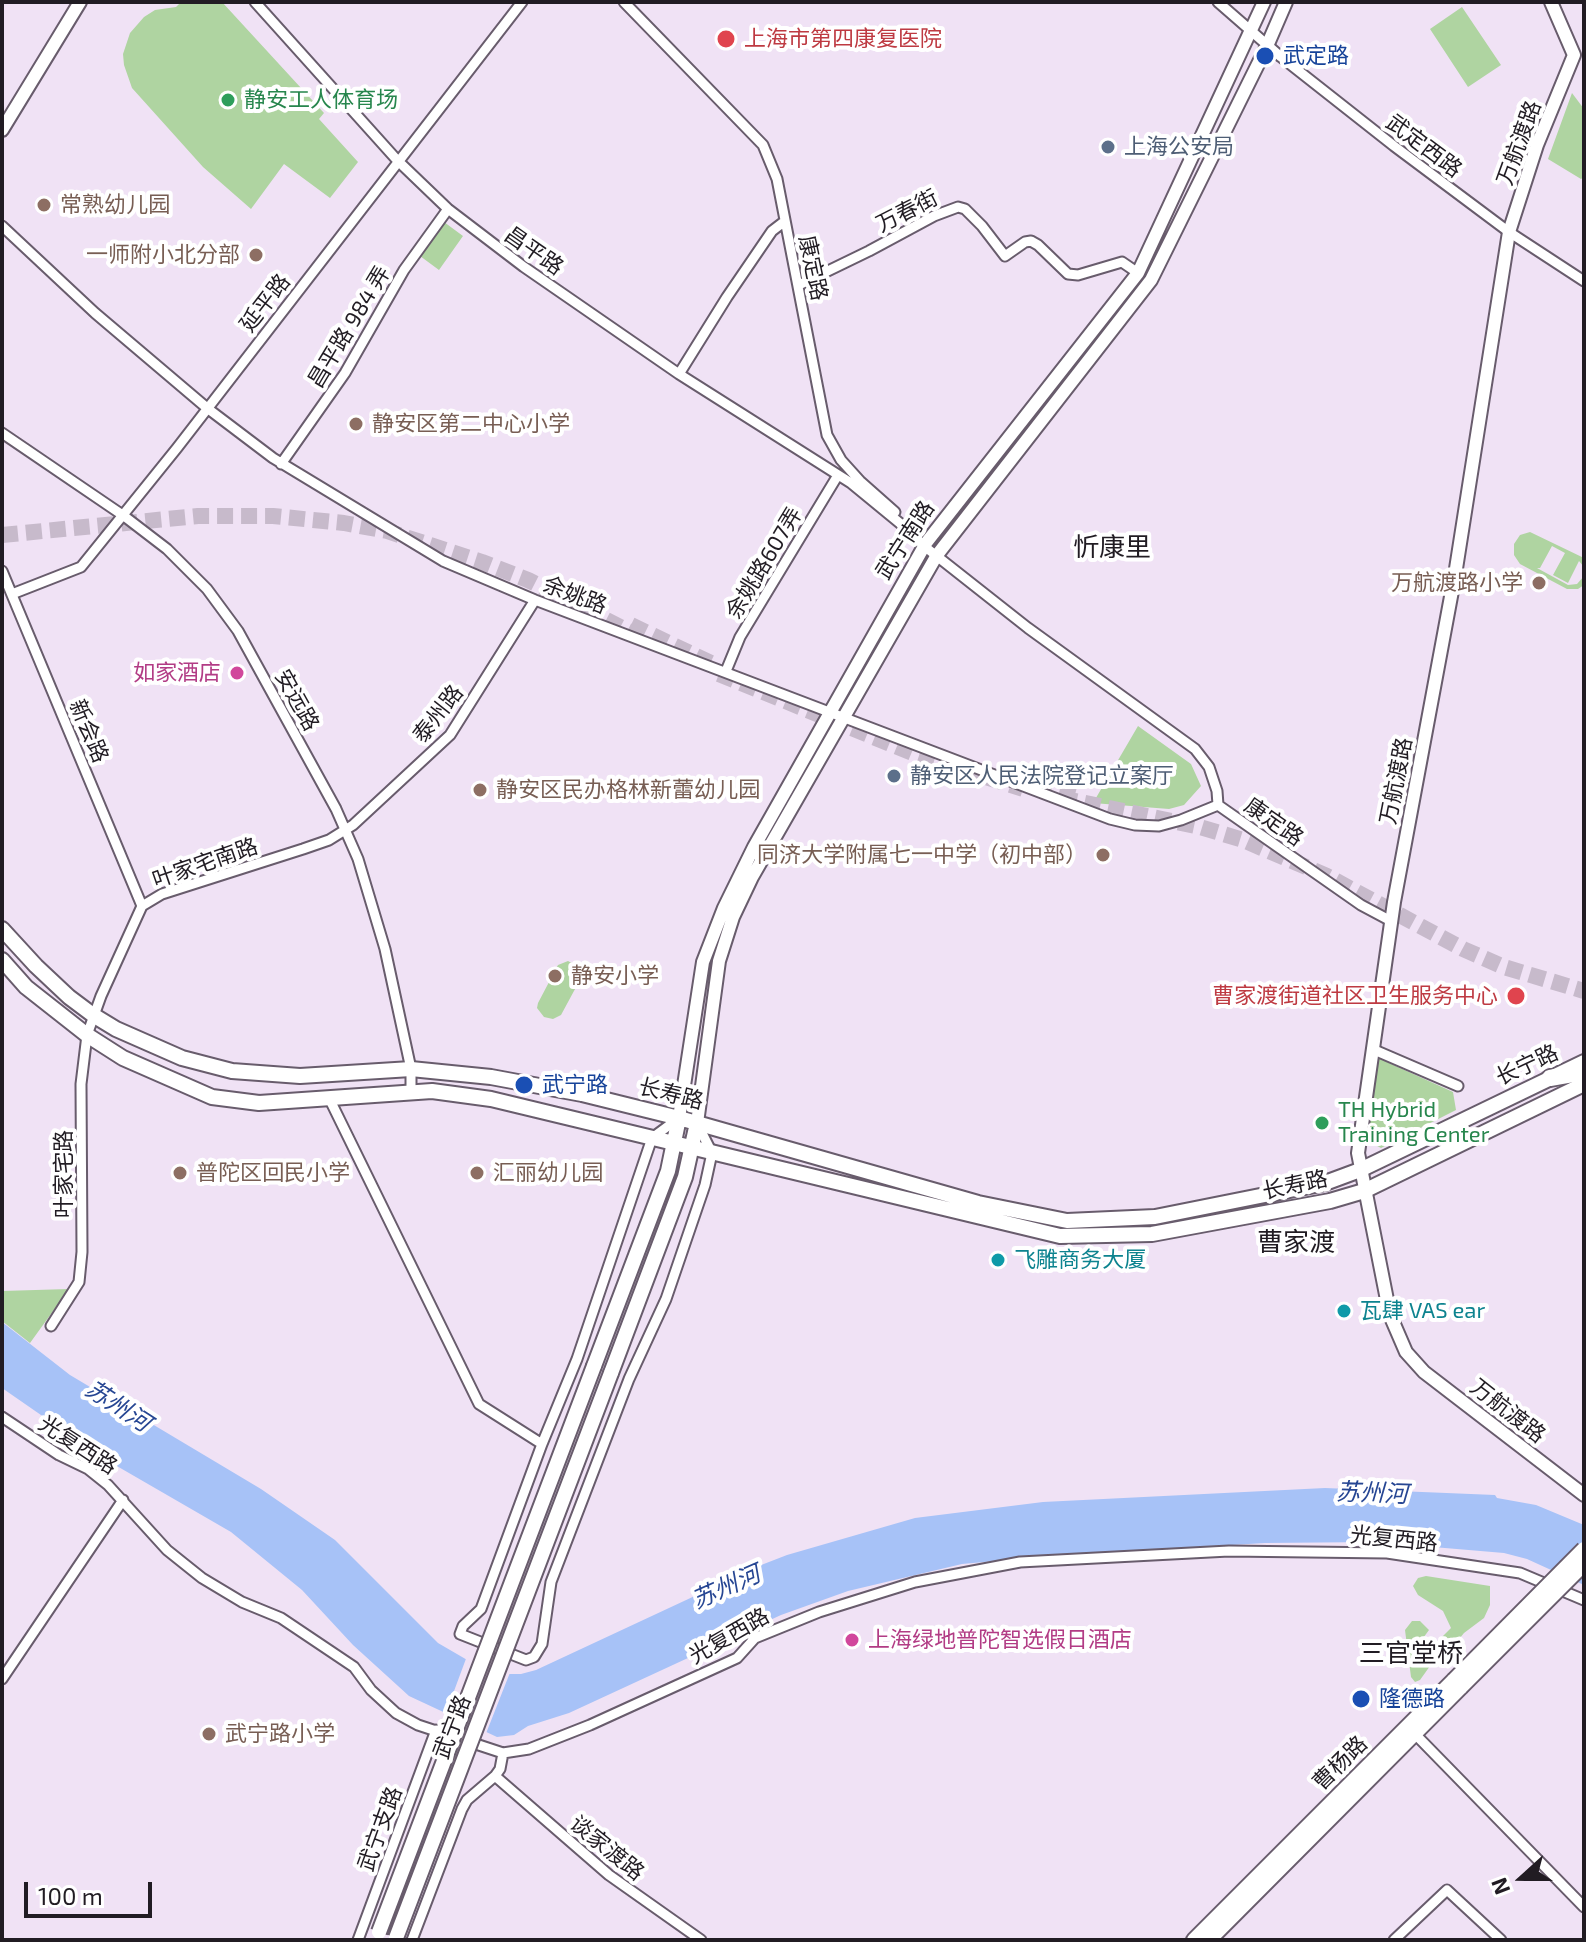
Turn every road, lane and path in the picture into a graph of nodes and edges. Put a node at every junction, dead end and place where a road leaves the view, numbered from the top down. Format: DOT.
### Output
graph roads {
  1 [pos="80,2"];
  2 [pos="255,2"];
  3 [pos="522,2"];
  4 [pos="624,2"];
  5 [pos="1218,2"];
  6 [pos="1264,2"];
  7 [pos="1286,2"];
  8 [pos="1551,2"];
  9 [pos="1251,29"];
  10 [pos="1267,46"];
  11 [pos="1579,54"];
  12 [pos="2,130"];
  13 [pos="397,160"];
  14 [pos="448,209"];
  15 [pos="785,221"];
  16 [pos="2,226"];
  17 [pos="1509,232"];
  18 [pos="1138,273"];
  19 [pos="1584,281"];
  20 [pos="799,285"];
  21 [pos="679,374"];
  22 [pos="207,408"];
  23 [pos="2,433"];
  24 [pos="281,464"];
  25 [pos="838,475"];
  26 [pos="124,516"];
  27 [pos="925,545"];
  28 [pos="937,555"];
  29 [pos="2,571"];
  30 [pos="12,594"];
  31 [pos="535,600"];
  32 [pos="726,671"];
  33 [pos="829,710"];
  34 [pos="846,717"];
  35 [pos="1218,805"];
  36 [pos="346,830"];
  37 [pos="142,906"];
  38 [pos="1391,921"];
  39 [pos="2,929"];
  40 [pos="2,960"];
  41 [pos="93,1015"];
  42 [pos="87,1035"];
  43 [pos="1372,1049"];
  44 [pos="1584,1062"];
  45 [pos="1584,1072"];
  46 [pos="1550,1078"];
  47 [pos="411,1081"];
  48 [pos="1584,1084"];
  49 [pos="1458,1086"];
  50 [pos="329,1098"];
  51 [pos="679,1118"];
  52 [pos="697,1123"];
  53 [pos="652,1138"];
  54 [pos="675,1143"];
  55 [pos="692,1148"];
  56 [pos="712,1153"];
  57 [pos="1360,1170"];
  58 [pos="1364,1191"];
  59 [pos="51,1326"];
  60 [pos="2,1417"];
  61 [pos="542,1444"];
  62 [pos="1584,1495"];
  63 [pos="123,1500"];
  64 [pos="1584,1549"];
  65 [pos="1584,1564"];
  66 [pos="1584,1600"];
  67 [pos="2,1679"];
  68 [pos="1458,1684"];
  69 [pos="436,1730"];
  70 [pos="1415,1734"];
  71 [pos="503,1753"];
  72 [pos="495,1776"];
  73 [pos="1584,1907"];
  74 [pos="378,1936"];
  75 [pos="395,1939"];
  76 [pos="358,1940"];
  77 [pos="412,1940"];
  78 [pos="701,1940"];
  79 [pos="1194,1940"];
  80 [pos="1209,1940"];
  81 [pos="1394,1940"];
  82 [pos="1501,1940"];
  1 -- 12 [label="main road"];
  2 -- 13 [label="street, 昌平路"];
  3 -- 13 [label="street, 延平路"];
  4 -- 15 [label="street, 康定路"];
  5 -- 9 [label="street"];
  6 -- 9 [label="main road, 武宁南路"];
  7 -- 10 [label="main road, 武宁南路"];
  8 -- 11 [label="main road, 万航渡路"];
  9 -- 10 [label="street, 武定西路"];
  9 -- 18 [label="main road, 武宁南路"];
  10 -- 17 [label="street, 武定西路"];
  10 -- 28 [label="main road, 武宁南路"];
  11 -- 17 [label="main road, 万航渡路"];
  13 -- 14 [label="street, 昌平路"];
  13 -- 22 [label="street, 延平路"];
  14 -- 21 [label="street, 昌平路"];
  14 -- 24 [label="street, 昌平路 984 弄"];
  15 -- 20 [label="street, 康定路"];
  15 -- 21 [label="street"];
  16 -- 22 [label="street, 余姚路"];
  17 -- 19 [label="street, 武定西路"];
  17 -- 38 [label="main road, 万航渡路"];
  18 -- 20 [label="street, 万春街"];
  18 -- 27 [label="main road, 武宁南路"];
  20 -- 27 [label="street, 康定路"];
  21 -- 25 [label="street, 昌平路"];
  22 -- 24 [label="street, 余姚路"];
  22 -- 26 [label="street, 延平路"];
  23 -- 26 [label="street, 安远路"];
  24 -- 31 [label="street, 余姚路"];
  25 -- 27 [label="street, 康定路"];
  25 -- 32 [label="street, 余姚路607弄"];
  26 -- 30 [label="street, 延平路"];
  26 -- 36 [label="street, 安远路"];
  27 -- 28 [label="street, 康定路"];
  27 -- 33 [label="main road, 武宁南路"];
  28 -- 34 [label="main road, 武宁南路"];
  28 -- 35 [label="street, 康定路"];
  29 -- 30 [label="street, 新会路"];
  30 -- 37 [label="street, 新会路"];
  31 -- 32 [label="street, 余姚路"];
  31 -- 36 [label="street, 泰州路"];
  32 -- 33 [label="street, 余姚路"];
  33 -- 34 [label="street, 余姚路"];
  33 -- 51 [label="main road, 武宁南路"];
  34 -- 35 [label="street, 余姚路"];
  34 -- 52 [label="main road, 武宁南路"];
  35 -- 38 [label="street, 康定路"];
  36 -- 37 [label="street, 叶家宅南路"];
  36 -- 47 [label="street, 安远路"];
  37 -- 41 [label="street, 叶家宅南路"];
  38 -- 43 [label="main road, 万航渡路"];
  39 -- 41 [label="main road, 长寿路"];
  40 -- 42 [label="main road, 长寿路"];
  41 -- 42 [label="street, 叶家宅路"];
  41 -- 47 [label="main road, 长寿路"];
  42 -- 50 [label="main road, 长寿路"];
  42 -- 59 [label="street, 叶家宅路"];
  43 -- 49 [label="street"];
  43 -- 57 [label="main road, 万航渡路"];
  44 -- 46 [label="main road, 长宁路"];
  45 -- 46 [label="highway"];
  46 -- 57 [label="main road, 长宁路"];
  47 -- 50 [label="main road, 长寿路"];
  47 -- 51 [label="main road, 长寿路"];
  47 -- 53 [label="main road, 长寿路"];
  48 -- 58 [label="main road, 长宁路"];
  50 -- 61 [label="street"];
  51 -- 52 [label="main road, 长寿路"];
  51 -- 53 [label="street"];
  51 -- 54 [label="main road, 武宁南路"];
  52 -- 55 [label="main road, 武宁路"];
  52 -- 56 [label="street"];
  52 -- 57 [label="main road, 长寿路"];
  53 -- 54 [label="main road, 长寿路"];
  53 -- 61 [label="street"];
  54 -- 55 [label="main road, 长寿路"];
  54 -- 74 [label="main road, 武宁路, bridge"];
  55 -- 56 [label="main road, 长寿路"];
  55 -- 75 [label="main road, 武宁路, bridge"];
  56 -- 58 [label="main road, 长寿路"];
  56 -- 61 [label="street"];
  57 -- 58 [label="main road, 万航渡路"];
  58 -- 62 [label="main road, 万航渡路"];
  60 -- 63 [label="street, 光复西路"];
  63 -- 67 [label="street"];
  63 -- 69 [label="street, 光复西路"];
  64 -- 68 [label="main road, 曹杨路, bridge"];
  65 -- 68 [label="main road, 曹杨路, bridge"];
  66 -- 71 [label="street, 光复西路"];
  68 -- 70 [label="main road, 曹杨路"];
  68 -- 79 [label="main road, 曹杨路"];
  69 -- 71 [label="street, 光复西路"];
  69 -- 76 [label="street, 武宁支路"];
  70 -- 73 [label="street"];
  70 -- 80 [label="main road, 曹杨路"];
  71 -- 72 [label="street"];
  72 -- 77 [label="street"];
  72 -- 78 [label="street, 谈家渡路"];
  81 -- 82 [label="street"];
}
